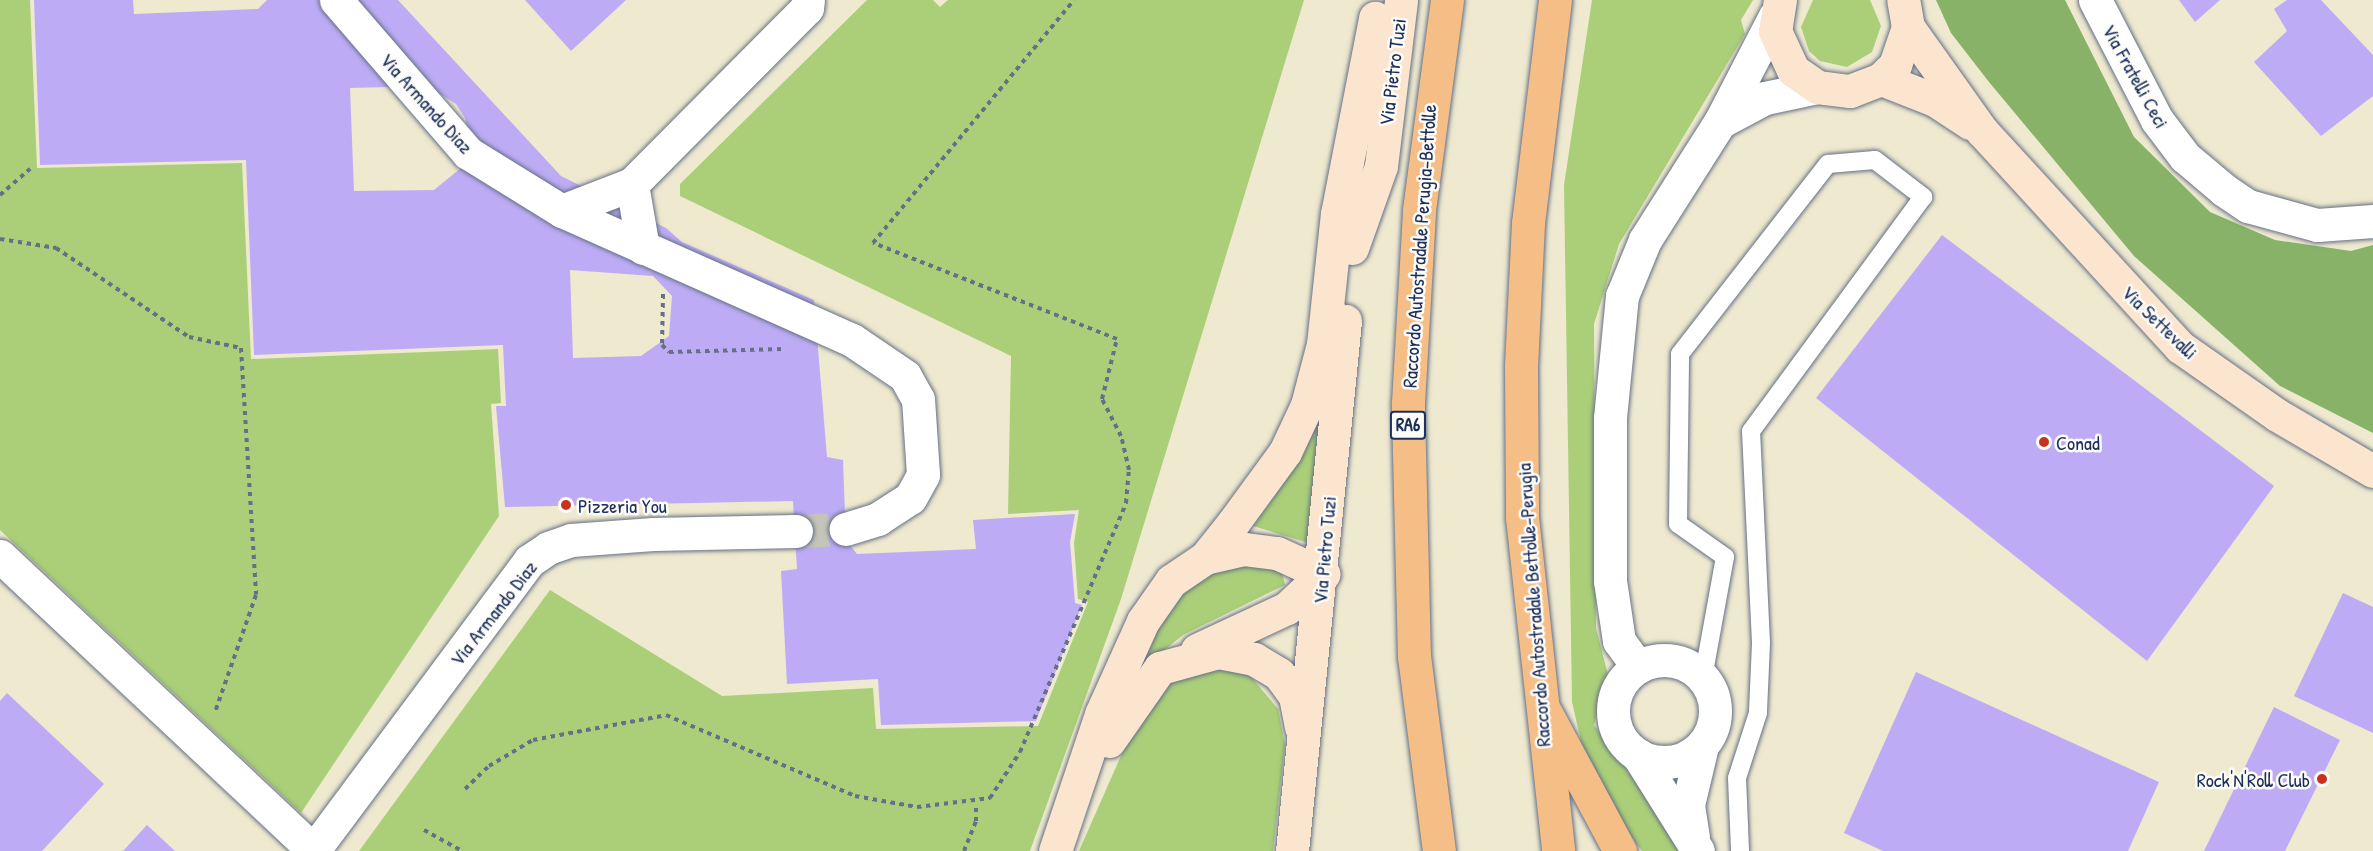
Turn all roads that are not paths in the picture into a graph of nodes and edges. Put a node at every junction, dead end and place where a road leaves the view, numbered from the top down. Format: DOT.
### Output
graph roads {
  1 [pos="336,0"];
  2 [pos="808,0"];
  3 [pos="1447,0"];
  4 [pos="1555,0"];
  5 [pos="2095,0"];
  6 [pos="1385,6"];
  7 [pos="1778,8"];
  8 [pos="1905,14"];
  9 [pos="1881,79"];
  10 [pos="1817,87"];
  11 [pos="1720,122"];
  12 [pos="1982,131"];
  13 [pos="632,184"];
  14 [pos="562,211"];
  15 [pos="2373,221"];
  16 [pos="643,248"];
  17 [pos="2373,471"];
  18 [pos="846,529"];
  19 [pos="796,531"];
  20 [pos="0,556"];
  21 [pos="1205,558"];
  22 [pos="1323,574"];
  23 [pos="1176,660"];
  24 [pos="1638,667"];
  25 [pos="1702,678"];
  26 [pos="1538,698"];
  27 [pos="1304,743"];
  28 [pos="1702,746"];
  29 [pos="1638,755"];
  30 [pos="1073,799"];
  31 [pos="1696,846"];
  32 [pos="313,850"];
  33 [pos="1055,851"];
  34 [pos="1292,851"];
  35 [pos="1439,851"];
  36 [pos="1558,851"];
  37 [pos="1620,851"];
  38 [pos="1740,851"];
  1 -- 14 [label="street, Via Armando Diaz"];
  2 -- 13 [label="street"];
  3 -- 35 [label="highway, Raccordo Autostradale Perugia-Bettolle / RA6"];
  4 -- 26 [label="highway, Raccordo Autostradale Bettolle-Perugia"];
  5 -- 15 [label="street, Via Fratelli Ceci"];
  6 -- 21 [label="main road"];
  6 -- 22 [label="main road, Via Pietro Tuzi"];
  7 -- 10 [label="main road"];
  7 -- 11 [label="street"];
  8 -- 9 [label="main road, Via Settevalli"];
  8 -- 12 [label="main road, Via Settevalli"];
  9 -- 10 [label="main road"];
  9 -- 12 [label="main road, Via Settevalli"];
  10 -- 11 [label="street"];
  11 -- 24 [label="street"];
  12 -- 17 [label="main road, Via Settevalli"];
  13 -- 14 [label="street"];
  13 -- 16 [label="street"];
  14 -- 16 [label="street, Via Armando Diaz"];
  16 -- 18 [label="street, Via Armando Diaz"];
  19 -- 32 [label="street, Via Armando Diaz"];
  20 -- 32 [label="street"];
  21 -- 22 [label="main road"];
  21 -- 30 [label="main road"];
  22 -- 23 [label="main road"];
  22 -- 27 [label="main road, Via Pietro Tuzi"];
  23 -- 27 [label="main road"];
  23 -- 30 [label="main road"];
  24 -- 25 [label="street"];
  24 -- 29 [label="street"];
  25 -- 28 [label="street"];
  25 -- 38 [label="lane"];
  26 -- 36 [label="highway, Raccordo Autostradale Bettolle-Perugia"];
  26 -- 37 [label="highway"];
  27 -- 34 [label="main road, Via Pietro Tuzi"];
  28 -- 29 [label="street"];
  28 -- 31 [label="street"];
  29 -- 31 [label="street"];
  30 -- 33 [label="main road"];
}
